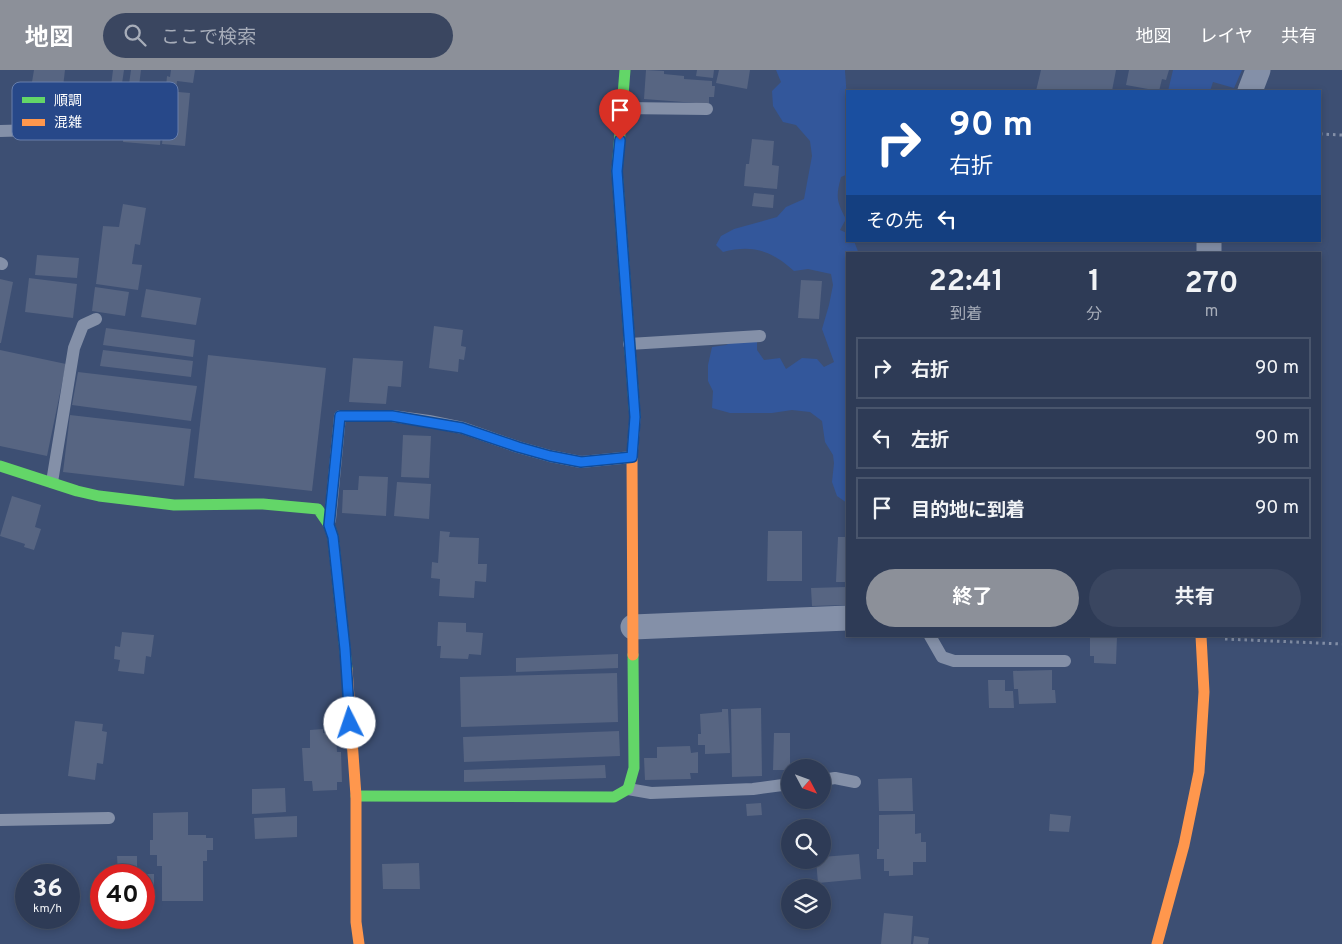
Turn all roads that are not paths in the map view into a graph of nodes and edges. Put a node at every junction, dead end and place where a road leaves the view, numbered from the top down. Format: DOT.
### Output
graph roads {
  1 [pos="625,70"];
  2 [pos="1258,70"];
  3 [pos="1250,90"];
  4 [pos="622,108"];
  5 [pos="707,109"];
  6 [pos="96,319"];
  7 [pos="760,336"];
  8 [pos="630,344"];
  9 [pos="632,457"];
  10 [pos="0,466"];
  11 [pos="52,482"];
  12 [pos="329,525"];
  13 [pos="846,618"];
  14 [pos="633,627"];
  15 [pos="931,637"];
  16 [pos="1201,637"];
  17 [pos="1065,661"];
  18 [pos="831,779"];
  19 [pos="855,782"];
  20 [pos="781,785"];
  21 [pos="628,789"];
  22 [pos="356,796"];
  23 [pos="109,818"];
  24 [pos="0,820"];
  25 [pos="359,944"];
  26 [pos="1157,944"];
  1 -- 4 [label="street"];
  2 -- 3 [label="street"];
  4 -- 5 [label="lane"];
  4 -- 8 [label="street"];
  6 -- 11 [label="lane"];
  7 -- 8 [label="lane"];
  8 -- 9 [label="street"];
  9 -- 12 [label="lane"];
  9 -- 14 [label="street"];
  10 -- 11 [label="street"];
  11 -- 12 [label="street"];
  12 -- 22 [label="street"];
  13 -- 14 [label="street"];
  14 -- 21 [label="street"];
  15 -- 17 [label="lane"];
  16 -- 26 [label="street"];
  18 -- 19 [label="lane"];
  20 -- 21 [label="lane"];
  21 -- 22 [label="street"];
  22 -- 25 [label="street"];
  23 -- 24 [label="lane"];
}
